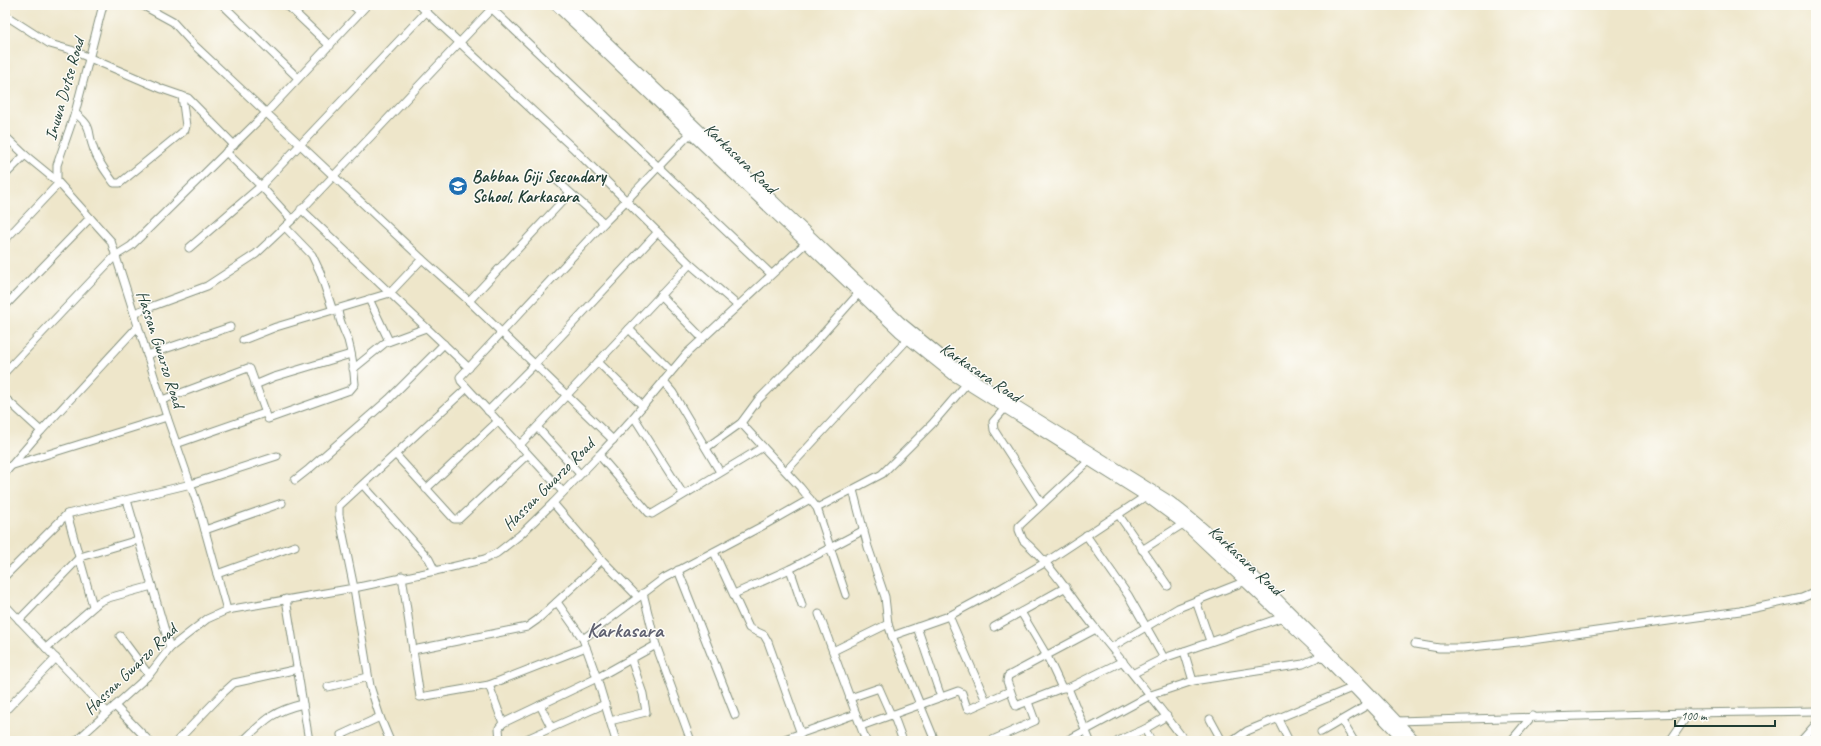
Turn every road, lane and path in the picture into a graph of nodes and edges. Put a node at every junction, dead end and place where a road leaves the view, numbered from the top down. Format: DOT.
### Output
graph roads {
  1 [pos="103,5"];
  2 [pos="142,5"];
  3 [pos="223,5"];
  4 [pos="287,5"];
  5 [pos="352,5"];
  6 [pos="367,5"];
  7 [pos="419,5"];
  8 [pos="556,5"];
  9 [pos="568,5"];
  10 [pos="491,6"];
  11 [pos="360,12"];
  12 [pos="426,12"];
  13 [pos="5,15"];
  14 [pos="459,44"];
  15 [pos="330,46"];
  16 [pos="89,58"];
  17 [pos="298,78"];
  18 [pos="182,96"];
  19 [pos="267,112"];
  20 [pos="75,113"];
  21 [pos="691,133"];
  22 [pos="5,136"];
  23 [pos="299,144"];
  24 [pos="234,145"];
  25 [pos="226,152"];
  26 [pos="24,155"];
  27 [pos="658,166"];
  28 [pos="5,174"];
  29 [pos="332,176"];
  30 [pos="554,178"];
  31 [pos="58,182"];
  32 [pos="261,186"];
  33 [pos="570,193"];
  34 [pos="628,200"];
  35 [pos="301,209"];
  36 [pos="90,218"];
  37 [pos="292,220"];
  38 [pos="604,223"];
  39 [pos="284,227"];
  40 [pos="658,232"];
  41 [pos="5,240"];
  42 [pos="809,240"];
  43 [pos="189,248"];
  44 [pos="116,256"];
  45 [pos="422,259"];
  46 [pos="690,264"];
  47 [pos="771,274"];
  48 [pos="390,293"];
  49 [pos="859,293"];
  50 [pos="660,295"];
  51 [pos="369,299"];
  52 [pos="469,301"];
  53 [pos="737,305"];
  54 [pos="5,306"];
  55 [pos="335,310"];
  56 [pos="134,313"];
  57 [pos="138,326"];
  58 [pos="230,326"];
  59 [pos="426,328"];
  60 [pos="629,329"];
  61 [pos="501,333"];
  62 [pos="702,338"];
  63 [pos="908,339"];
  64 [pos="243,340"];
  65 [pos="388,341"];
  66 [pos="444,344"];
  67 [pos="351,354"];
  68 [pos="147,355"];
  69 [pos="598,362"];
  70 [pos="534,365"];
  71 [pos="353,368"];
  72 [pos="469,368"];
  73 [pos="671,370"];
  74 [pos="5,372"];
  75 [pos="663,381"];
  76 [pos="969,381"];
  77 [pos="255,385"];
  78 [pos="467,388"];
  79 [pos="567,396"];
  80 [pos="5,398"];
  81 [pos="162,400"];
  82 [pos="643,406"];
  83 [pos="1005,408"];
  84 [pos="488,411"];
  85 [pos="265,413"];
  86 [pos="167,417"];
  87 [pos="634,417"];
  88 [pos="497,422"];
  89 [pos="741,423"];
  90 [pos="537,427"];
  91 [pos="41,431"];
  92 [pos="613,440"];
  93 [pos="176,444"];
  94 [pos="519,446"];
  95 [pos="763,447"];
  96 [pos="706,448"];
  97 [pos="396,454"];
  98 [pos="527,455"];
  99 [pos="599,455"];
  100 [pos="277,456"];
  101 [pos="1093,458"];
  102 [pos="10,466"];
  103 [pos="786,471"];
  104 [pos="720,472"];
  105 [pos="1116,472"];
  106 [pos="5,473"];
  107 [pos="580,474"];
  108 [pos="295,480"];
  109 [pos="191,484"];
  110 [pos="363,485"];
  111 [pos="426,489"];
  112 [pos="853,490"];
  113 [pos="563,492"];
  114 [pos="683,494"];
  115 [pos="1146,496"];
  116 [pos="810,499"];
  117 [pos="127,500"];
  118 [pos="282,503"];
  119 [pos="553,504"];
  120 [pos="1042,504"];
  121 [pos="817,508"];
  122 [pos="68,514"];
  123 [pos="1118,514"];
  124 [pos="1183,524"];
  125 [pos="205,530"];
  126 [pos="864,530"];
  127 [pos="1086,535"];
  128 [pos="138,540"];
  129 [pos="295,546"];
  130 [pos="830,547"];
  131 [pos="1142,550"];
  132 [pos="714,552"];
  133 [pos="80,557"];
  134 [pos="602,560"];
  135 [pos="1046,562"];
  136 [pos="790,569"];
  137 [pos="678,570"];
  138 [pos="436,571"];
  139 [pos="217,574"];
  140 [pos="5,576"];
  141 [pos="402,576"];
  142 [pos="1246,581"];
  143 [pos="152,586"];
  144 [pos="1168,586"];
  145 [pos="1066,587"];
  146 [pos="354,588"];
  147 [pos="1816,592"];
  148 [pos="734,594"];
  149 [pos="641,595"];
  150 [pos="846,595"];
  151 [pos="286,600"];
  152 [pos="1196,601"];
  153 [pos="557,602"];
  154 [pos="5,605"];
  155 [pos="802,605"];
  156 [pos="94,606"];
  157 [pos="227,610"];
  158 [pos="1021,612"];
  159 [pos="819,614"];
  160 [pos="949,616"];
  161 [pos="1284,617"];
  162 [pos="19,620"];
  163 [pos="888,624"];
  164 [pos="994,626"];
  165 [pos="1146,626"];
  166 [pos="917,627"];
  167 [pos="1096,629"];
  168 [pos="120,636"];
  169 [pos="892,636"];
  170 [pos="583,639"];
  171 [pos="1210,641"];
  172 [pos="1415,644"];
  173 [pos="656,645"];
  174 [pos="586,647"];
  175 [pos="1112,647"];
  176 [pos="46,648"];
  177 [pos="170,648"];
  178 [pos="412,650"];
  179 [pos="833,651"];
  180 [pos="1184,651"];
  181 [pos="1323,655"];
  182 [pos="1047,656"];
  183 [pos="56,658"];
  184 [pos="1164,658"];
  185 [pos="631,659"];
  186 [pos="1123,662"];
  187 [pos="298,669"];
  188 [pos="1134,674"];
  189 [pos="149,675"];
  190 [pos="368,677"];
  191 [pos="597,678"];
  192 [pos="1193,681"];
  193 [pos="489,685"];
  194 [pos="328,687"];
  195 [pos="1354,687"];
  196 [pos="1065,688"];
  197 [pos="1010,691"];
  198 [pos="1151,695"];
  199 [pos="941,697"];
  200 [pos="850,698"];
  201 [pos="986,701"];
  202 [pos="8,702"];
  203 [pos="1028,702"];
  204 [pos="1370,703"];
  205 [pos="303,704"];
  206 [pos="605,704"];
  207 [pos="540,705"];
  208 [pos="920,705"];
  209 [pos="115,706"];
  210 [pos="5,711"];
  211 [pos="1816,711"];
  212 [pos="107,712"];
  213 [pos="1689,712"];
  214 [pos="856,714"];
  215 [pos="735,715"];
  216 [pos="892,715"];
  217 [pos="1167,716"];
  218 [pos="1532,716"];
  219 [pos="380,717"];
  220 [pos="1210,719"];
  221 [pos="1278,719"];
  222 [pos="610,721"];
  223 [pos="1342,721"];
  224 [pos="1396,721"];
  225 [pos="503,723"];
  226 [pos="1816,724"];
  227 [pos="861,726"];
  228 [pos="551,727"];
  229 [pos="1145,729"];
  230 [pos="1086,732"];
  231 [pos="1321,732"];
  232 [pos="801,734"];
  233 [pos="532,739"];
  234 [pos="1514,740"];
  235 [pos="76,741"];
  236 [pos="149,741"];
  237 [pos="177,741"];
  238 [pos="243,741"];
  239 [pos="309,741"];
  240 [pos="343,741"];
  241 [pos="390,741"];
  242 [pos="500,741"];
  243 [pos="522,741"];
  244 [pos="616,741"];
  245 [pos="691,741"];
  246 [pos="779,741"];
  247 [pos="866,741"];
  248 [pos="903,741"];
  249 [pos="935,741"];
  250 [pos="990,741"];
  251 [pos="1066,741"];
  252 [pos="1090,741"];
  253 [pos="1118,741"];
  254 [pos="1151,741"];
  255 [pos="1185,741"];
  256 [pos="1222,741"];
  257 [pos="1233,741"];
  258 [pos="1289,741"];
  259 [pos="1354,741"];
  260 [pos="1405,741"];
  261 [pos="1415,741"];
  262 [pos="1670,741"];
  263 [pos="1801,741"];
  1 -- 16 [label="street, Inuwa Dutse Road"];
  2 -- 19 [label="street"];
  3 -- 17 [label="street"];
  4 -- 15 [label="street"];
  5 -- 11 [label="street"];
  6 -- 11 [label="street"];
  7 -- 12 [label="street"];
  8 -- 21 [label="main road, Karkasara Road"];
  9 -- 42 [label="main road, Karkasara Road"];
  10 -- 14 [label="street"];
  10 -- 27 [label="street"];
  11 -- 15 [label="street"];
  12 -- 14 [label="street"];
  12 -- 23 [label="street"];
  13 -- 16 [label="street"];
  14 -- 29 [label="street"];
  14 -- 34 [label="street"];
  15 -- 17 [label="street"];
  16 -- 18 [label="street"];
  16 -- 20 [label="street, Inuwa Dutse Road"];
  17 -- 19 [label="street"];
  18 -- 20 [label="street"];
  18 -- 24 [label="street"];
  19 -- 23 [label="street"];
  19 -- 24 [label="street"];
  20 -- 31 [label="street, Inuwa Dutse Road"];
  21 -- 27 [label="street"];
  21 -- 42 [label="main road, Karkasara Road"];
  22 -- 26 [label="street, Hassan Gwarzo Road"];
  23 -- 29 [label="street"];
  23 -- 32 [label="street"];
  24 -- 25 [label="street"];
  25 -- 32 [label="street"];
  25 -- 44 [label="street"];
  26 -- 28 [label="street"];
  26 -- 31 [label="street, Hassan Gwarzo Road"];
  27 -- 34 [label="street"];
  27 -- 47 [label="street"];
  29 -- 35 [label="street"];
  29 -- 45 [label="street"];
  30 -- 33 [label="street"];
  31 -- 36 [label="street, Hassan Gwarzo Road"];
  31 -- 41 [label="street"];
  32 -- 37 [label="street"];
  32 -- 43 [label="street"];
  33 -- 38 [label="street"];
  33 -- 52 [label="street"];
  34 -- 38 [label="street"];
  34 -- 40 [label="street"];
  35 -- 37 [label="street"];
  35 -- 48 [label="street"];
  36 -- 44 [label="street, Hassan Gwarzo Road"];
  36 -- 54 [label="street"];
  37 -- 39 [label="street"];
  38 -- 61 [label="street"];
  39 -- 55 [label="street"];
  39 -- 56 [label="street"];
  40 -- 46 [label="street"];
  40 -- 70 [label="street"];
  42 -- 47 [label="street, Hassan Gwarzo Road"];
  42 -- 49 [label="main road, Karkasara Road"];
  42 -- 76 [label="main road, Karkasara Road"];
  44 -- 56 [label="street, Hassan Gwarzo Road"];
  44 -- 74 [label="street"];
  45 -- 48 [label="street"];
  45 -- 52 [label="street"];
  46 -- 50 [label="street"];
  46 -- 53 [label="street"];
  47 -- 53 [label="street, Hassan Gwarzo Road"];
  48 -- 51 [label="street"];
  48 -- 59 [label="street"];
  49 -- 63 [label="main road, Karkasara Road"];
  49 -- 89 [label="street"];
  50 -- 60 [label="street"];
  50 -- 62 [label="street"];
  51 -- 55 [label="street"];
  51 -- 65 [label="street"];
  52 -- 61 [label="street"];
  53 -- 62 [label="street, Hassan Gwarzo Road"];
  55 -- 64 [label="street"];
  55 -- 67 [label="street"];
  56 -- 57 [label="street, Hassan Gwarzo Road"];
  57 -- 68 [label="street, Hassan Gwarzo Road"];
  57 -- 91 [label="street"];
  58 -- 68 [label="street"];
  59 -- 65 [label="street"];
  59 -- 66 [label="street"];
  60 -- 69 [label="street"];
  60 -- 73 [label="street"];
  61 -- 70 [label="street"];
  61 -- 72 [label="street"];
  62 -- 73 [label="street, Hassan Gwarzo Road"];
  63 -- 76 [label="main road, Karkasara Road"];
  63 -- 103 [label="street"];
  65 -- 71 [label="street"];
  66 -- 72 [label="street"];
  66 -- 108 [label="street"];
  67 -- 71 [label="street"];
  67 -- 77 [label="street"];
  68 -- 81 [label="street, Hassan Gwarzo Road"];
  69 -- 79 [label="street"];
  69 -- 82 [label="street"];
  70 -- 79 [label="street"];
  70 -- 84 [label="street"];
  71 -- 85 [label="street"];
  72 -- 78 [label="street"];
  73 -- 75 [label="street, Hassan Gwarzo Road"];
  75 -- 82 [label="street, Hassan Gwarzo Road"];
  75 -- 96 [label="street"];
  76 -- 83 [label="main road, Karkasara Road"];
  76 -- 101 [label="main road, Karkasara Road"];
  76 -- 112 [label="street"];
  77 -- 81 [label="street"];
  77 -- 85 [label="street"];
  78 -- 84 [label="street"];
  78 -- 97 [label="street"];
  79 -- 90 [label="street"];
  79 -- 92 [label="street"];
  80 -- 91 [label="street"];
  81 -- 86 [label="street, Hassan Gwarzo Road"];
  82 -- 87 [label="street, Hassan Gwarzo Road"];
  83 -- 101 [label="main road, Karkasara Road"];
  83 -- 120 [label="street"];
  84 -- 88 [label="street"];
  85 -- 93 [label="street"];
  86 -- 93 [label="street, Hassan Gwarzo Road"];
  86 -- 102 [label="street"];
  87 -- 92 [label="street, Hassan Gwarzo Road"];
  87 -- 114 [label="street"];
  88 -- 94 [label="street"];
  88 -- 111 [label="street"];
  89 -- 95 [label="street"];
  89 -- 96 [label="street"];
  90 -- 94 [label="street"];
  90 -- 107 [label="street"];
  91 -- 102 [label="street"];
  92 -- 99 [label="street, Hassan Gwarzo Road"];
  93 -- 109 [label="street, Hassan Gwarzo Road"];
  94 -- 98 [label="street"];
  95 -- 103 [label="street"];
  95 -- 104 [label="street"];
  96 -- 104 [label="street"];
  97 -- 110 [label="street"];
  97 -- 111 [label="street"];
  98 -- 111 [label="street"];
  98 -- 113 [label="street"];
  99 -- 107 [label="street, Hassan Gwarzo Road"];
  99 -- 114 [label="street"];
  100 -- 109 [label="street"];
  101 -- 105 [label="main road, Karkasara Road"];
  101 -- 120 [label="street"];
  102 -- 106 [label="street"];
  103 -- 116 [label="street"];
  104 -- 114 [label="street"];
  105 -- 115 [label="main road, Karkasara Road"];
  105 -- 224 [label="main road, Karkasara Road"];
  107 -- 113 [label="street, Hassan Gwarzo Road"];
  109 -- 117 [label="street"];
  109 -- 125 [label="street, Hassan Gwarzo Road"];
  110 -- 138 [label="street"];
  110 -- 146 [label="street"];
  112 -- 121 [label="street"];
  112 -- 126 [label="street"];
  113 -- 119 [label="street, Hassan Gwarzo Road"];
  115 -- 123 [label="street"];
  115 -- 124 [label="main road, Karkasara Road"];
  116 -- 121 [label="street"];
  116 -- 132 [label="street"];
  117 -- 122 [label="street"];
  117 -- 128 [label="street"];
  118 -- 125 [label="street"];
  119 -- 134 [label="street"];
  119 -- 138 [label="street, Hassan Gwarzo Road"];
  120 -- 135 [label="street"];
  121 -- 130 [label="street"];
  122 -- 133 [label="street"];
  122 -- 140 [label="street"];
  123 -- 127 [label="street"];
  123 -- 131 [label="street"];
  124 -- 131 [label="street"];
  124 -- 142 [label="main road, Karkasara Road"];
  125 -- 139 [label="street, Hassan Gwarzo Road"];
  126 -- 130 [label="street"];
  126 -- 163 [label="street"];
  127 -- 135 [label="street"];
  127 -- 165 [label="street"];
  128 -- 133 [label="street"];
  128 -- 143 [label="street"];
  129 -- 139 [label="street"];
  130 -- 136 [label="street"];
  130 -- 150 [label="street"];
  131 -- 144 [label="street"];
  132 -- 137 [label="street"];
  132 -- 148 [label="street"];
  133 -- 156 [label="street"];
  133 -- 162 [label="street"];
  134 -- 149 [label="street"];
  134 -- 153 [label="street"];
  135 -- 145 [label="street"];
  135 -- 160 [label="street"];
  136 -- 148 [label="street"];
  136 -- 155 [label="street"];
  137 -- 149 [label="street"];
  137 -- 215 [label="street"];
  138 -- 141 [label="street, Hassan Gwarzo Road"];
  139 -- 157 [label="street, Hassan Gwarzo Road"];
  141 -- 146 [label="street, Hassan Gwarzo Road"];
  141 -- 178 [label="street"];
  142 -- 152 [label="street"];
  142 -- 161 [label="main road, Karkasara Road"];
  143 -- 156 [label="street"];
  143 -- 177 [label="street"];
  145 -- 158 [label="street"];
  145 -- 167 [label="street"];
  146 -- 151 [label="street, Hassan Gwarzo Road"];
  146 -- 190 [label="street"];
  147 -- 172 [label="street"];
  148 -- 232 [label="street"];
  149 -- 170 [label="street"];
  149 -- 173 [label="street"];
  151 -- 157 [label="street, Hassan Gwarzo Road"];
  151 -- 187 [label="street"];
  152 -- 165 [label="street"];
  152 -- 171 [label="street"];
  153 -- 170 [label="street"];
  153 -- 178 [label="street"];
  154 -- 162 [label="street"];
  156 -- 176 [label="street"];
  157 -- 177 [label="street, Hassan Gwarzo Road"];
  158 -- 164 [label="street"];
  158 -- 182 [label="street"];
  159 -- 179 [label="street"];
  160 -- 166 [label="street"];
  160 -- 201 [label="street"];
  161 -- 171 [label="street"];
  161 -- 181 [label="main road, Karkasara Road"];
  162 -- 176 [label="street"];
  163 -- 169 [label="street"];
  163 -- 179 [label="street"];
  165 -- 175 [label="street"];
  165 -- 184 [label="street"];
  166 -- 169 [label="street"];
  166 -- 199 [label="street"];
  167 -- 175 [label="street"];
  167 -- 182 [label="street"];
  168 -- 189 [label="street"];
  169 -- 208 [label="street"];
  170 -- 174 [label="street"];
  171 -- 180 [label="street"];
  173 -- 185 [label="street"];
  173 -- 245 [label="street"];
  174 -- 191 [label="street"];
  174 -- 193 [label="street"];
  175 -- 186 [label="street"];
  176 -- 183 [label="street"];
  177 -- 189 [label="street, Hassan Gwarzo Road"];
  178 -- 193 [label="street"];
  179 -- 200 [label="street"];
  180 -- 184 [label="street"];
  180 -- 192 [label="street"];
  181 -- 192 [label="street"];
  181 -- 195 [label="main road, Karkasara Road"];
  182 -- 196 [label="street"];
  182 -- 197 [label="street"];
  183 -- 202 [label="street"];
  183 -- 212 [label="street"];
  184 -- 188 [label="street"];
  185 -- 191 [label="street"];
  185 -- 222 [label="street"];
  186 -- 188 [label="street"];
  186 -- 196 [label="street"];
  187 -- 205 [label="street"];
  187 -- 237 [label="street"];
  188 -- 198 [label="street"];
  189 -- 209 [label="street, Hassan Gwarzo Road"];
  190 -- 194 [label="street"];
  190 -- 219 [label="street"];
  191 -- 206 [label="street"];
  191 -- 207 [label="street"];
  192 -- 198 [label="street"];
  193 -- 225 [label="street"];
  195 -- 204 [label="main road, Karkasara Road"];
  195 -- 221 [label="street"];
  196 -- 203 [label="street"];
  196 -- 230 [label="street"];
  197 -- 201 [label="street"];
  197 -- 203 [label="street"];
  198 -- 217 [label="street"];
  198 -- 230 [label="street"];
  199 -- 201 [label="street"];
  199 -- 208 [label="street"];
  200 -- 214 [label="street"];
  200 -- 216 [label="street"];
  202 -- 210 [label="street"];
  203 -- 250 [label="street"];
  204 -- 223 [label="street"];
  204 -- 260 [label="main road, Karkasara Road"];
  205 -- 238 [label="street"];
  205 -- 239 [label="street"];
  206 -- 222 [label="street"];
  206 -- 228 [label="street"];
  207 -- 225 [label="street"];
  207 -- 228 [label="street"];
  208 -- 216 [label="street"];
  208 -- 249 [label="street"];
  209 -- 212 [label="street, Hassan Gwarzo Road"];
  209 -- 236 [label="street"];
  211 -- 213 [label="street"];
  212 -- 235 [label="street, Hassan Gwarzo Road"];
  213 -- 218 [label="street"];
  213 -- 262 [label="street"];
  214 -- 227 [label="street"];
  214 -- 232 [label="street"];
  216 -- 227 [label="street"];
  216 -- 248 [label="street"];
  217 -- 229 [label="street"];
  217 -- 255 [label="street"];
  218 -- 224 [label="street"];
  218 -- 234 [label="street"];
  219 -- 240 [label="street"];
  219 -- 241 [label="street"];
  220 -- 256 [label="street"];
  221 -- 257 [label="street"];
  221 -- 258 [label="street"];
  222 -- 244 [label="street"];
  223 -- 231 [label="street"];
  223 -- 259 [label="street"];
  224 -- 261 [label="main road, Karkasara Road"];
  225 -- 242 [label="street"];
  226 -- 263 [label="street"];
  227 -- 247 [label="street"];
  228 -- 233 [label="street"];
  229 -- 253 [label="street"];
  229 -- 254 [label="street"];
  230 -- 251 [label="street"];
  230 -- 252 [label="street"];
  232 -- 246 [label="street"];
  233 -- 243 [label="street"];
}
